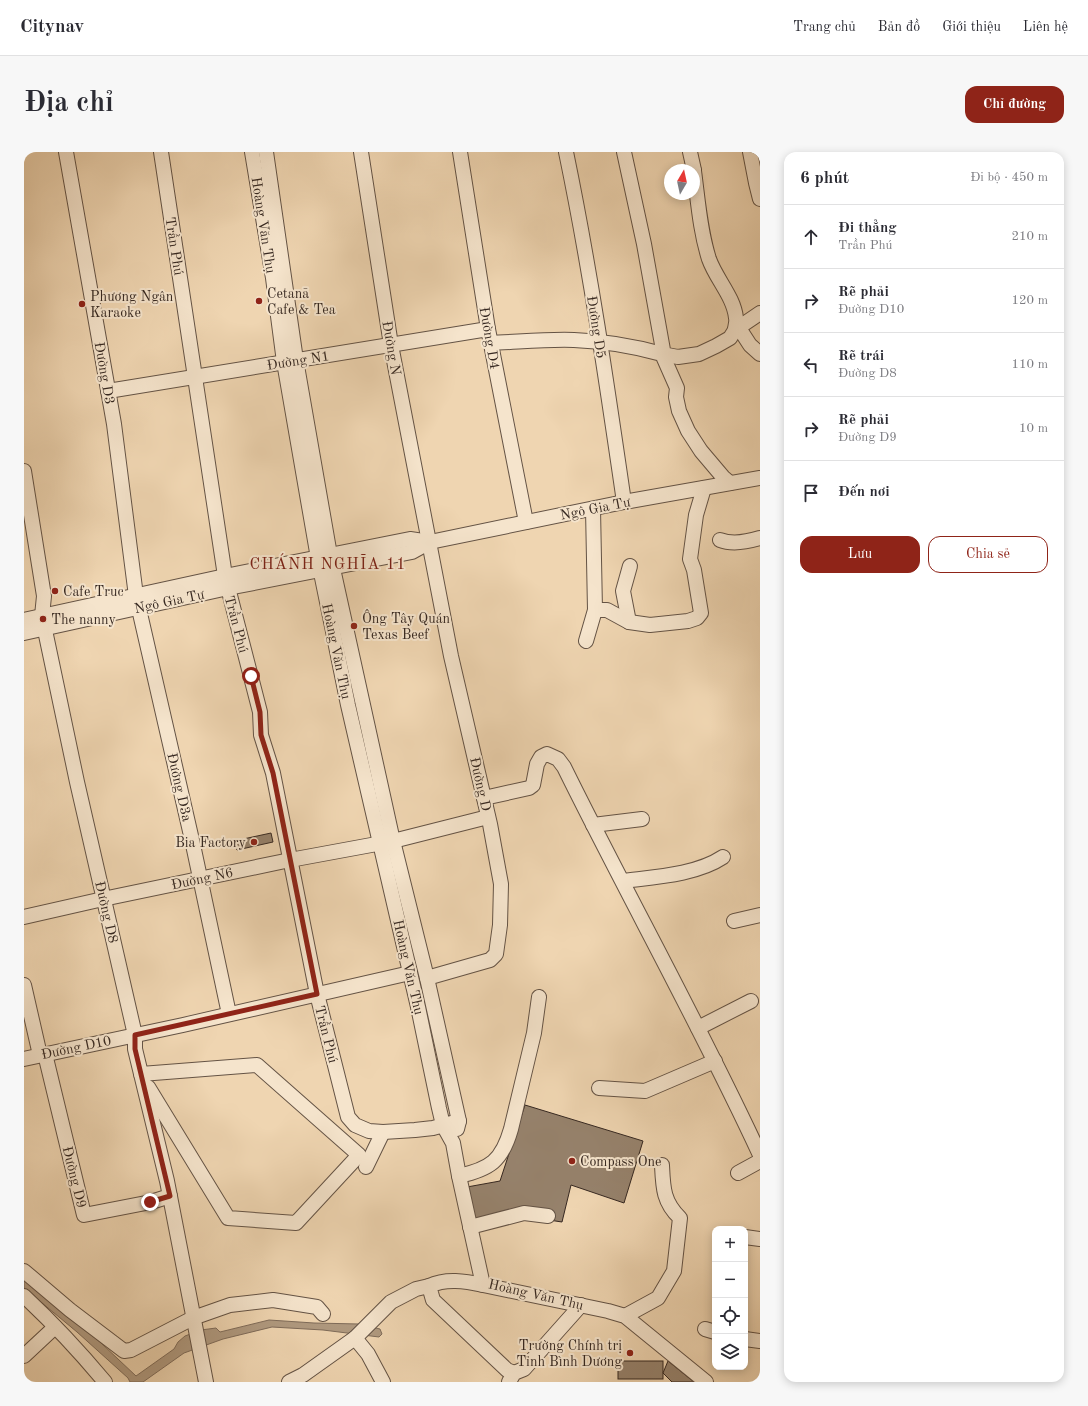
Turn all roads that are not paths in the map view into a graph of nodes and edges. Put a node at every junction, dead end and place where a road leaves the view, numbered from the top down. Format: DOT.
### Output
graph roads {
  1 [pos="66,152"];
  2 [pos="161,152"];
  3 [pos="252,152"];
  4 [pos="266,152"];
  5 [pos="361,152"];
  6 [pos="460,152"];
  7 [pos="566,152"];
  8 [pos="624,152"];
  9 [pos="690,152"];
  10 [pos="750,152"];
  11 [pos="693,164"];
  12 [pos="760,199"];
  13 [pos="698,200"];
  14 [pos="271,230"];
  15 [pos="760,313"];
  16 [pos="488,329"];
  17 [pos="737,329"];
  18 [pos="600,342"];
  19 [pos="490,343"];
  20 [pos="391,345"];
  21 [pos="662,354"];
  22 [pos="760,354"];
  23 [pos="290,361"];
  24 [pos="195,376"];
  25 [pos="108,391"];
  26 [pos="24,471"];
  27 [pos="760,478"];
  28 [pos="730,483"];
  29 [pos="704,488"];
  30 [pos="624,502"];
  31 [pos="593,509"];
  32 [pos="526,522"];
  33 [pos="760,538"];
  34 [pos="720,540"];
  35 [pos="430,542"];
  36 [pos="325,563"];
  37 [pos="630,566"];
  38 [pos="226,582"];
  39 [pos="137,602"];
  40 [pos="595,610"];
  41 [pos="24,620"];
  42 [pos="44,622"];
  43 [pos="629,622"];
  44 [pos="24,633"];
  45 [pos="342,641"];
  46 [pos="586,641"];
  47 [pos="362,702"];
  48 [pos="348,705"];
  49 [pos="376,762"];
  50 [pos="362,767"];
  51 [pos="484,798"];
  52 [pos="488,817"];
  53 [pos="642,819"];
  54 [pos="593,826"];
  55 [pos="387,842"];
  56 [pos="723,857"];
  57 [pos="290,860"];
  58 [pos="200,879"];
  59 [pos="622,881"];
  60 [pos="103,899"];
  61 [pos="760,915"];
  62 [pos="24,917"];
  63 [pos="734,920"];
  64 [pos="406,923"];
  65 [pos="410,973"];
  66 [pos="427,978"];
  67 [pos="24,986"];
  68 [pos="317,994"];
  69 [pos="538,996"];
  70 [pos="751,1001"];
  71 [pos="432,1004"];
  72 [pos="418,1007"];
  73 [pos="229,1014"];
  74 [pos="698,1028"];
  75 [pos="135,1035"];
  76 [pos="42,1054"];
  77 [pos="24,1059"];
  78 [pos="715,1062"];
  79 [pos="141,1075"];
  80 [pos="600,1088"];
  81 [pos="459,1120"];
  82 [pos="443,1125"];
  83 [pos="383,1132"];
  84 [pos="453,1143"];
  85 [pos="760,1155"];
  86 [pos="760,1162"];
  87 [pos="662,1165"];
  88 [pos="366,1167"];
  89 [pos="738,1173"];
  90 [pos="458,1176"];
  91 [pos="170,1196"];
  92 [pos="548,1216"];
  93 [pos="470,1227"];
  94 [pos="748,1237"];
  95 [pos="760,1239"];
  96 [pos="24,1271"];
  97 [pos="483,1284"];
  98 [pos="429,1286"];
  99 [pos="24,1296"];
  100 [pos="581,1305"];
  101 [pos="68,1308"];
  102 [pos="323,1314"];
  103 [pos="625,1316"];
  104 [pos="194,1323"];
  105 [pos="53,1325"];
  106 [pos="354,1338"];
  107 [pos="748,1340"];
  108 [pos="760,1342"];
  109 [pos="24,1356"];
  110 [pos="512,1377"];
  111 [pos="105,1382"];
  112 [pos="206,1382"];
  113 [pos="288,1382"];
  114 [pos="383,1382"];
  115 [pos="706,1382"];
  1 -- 25 [label="street, Đường D3"];
  2 -- 24 [label="street, Trần Phú"];
  3 -- 14 [label="street, Hoàng Văn Thụ"];
  4 -- 14 [label="street, Hoàng Văn Thụ"];
  5 -- 20 [label="street, Đường N"];
  6 -- 16 [label="street, Đường D4"];
  7 -- 18 [label="street, Đường D5"];
  8 -- 21 [label="street"];
  9 -- 11 [label="street"];
  10 -- 12 [label="street"];
  13 -- 17 [label="street"];
  14 -- 23 [label="street, Hoàng Văn Thụ"];
  15 -- 17 [label="street"];
  16 -- 19 [label="street, Đường D4"];
  16 -- 20 [label="street, Đường N1"];
  17 -- 21 [label="street"];
  17 -- 22 [label="street"];
  18 -- 19 [label="street"];
  18 -- 21 [label="street"];
  18 -- 30 [label="street, Đường D5"];
  19 -- 32 [label="street, Đường D4"];
  20 -- 23 [label="street, Đường N1"];
  20 -- 35 [label="street, Đường N"];
  21 -- 28 [label="street"];
  23 -- 24 [label="street, Đường N1"];
  23 -- 36 [label="street, Hoàng Văn Thụ"];
  24 -- 25 [label="street, Đường N1"];
  24 -- 38 [label="street, Trần Phú"];
  25 -- 39 [label="street, Đường D3"];
  26 -- 42 [label="street"];
  27 -- 28 [label="street, Ngô Gia Tự"];
  28 -- 29 [label="street, Ngô Gia Tự"];
  29 -- 30 [label="street, Ngô Gia Tự"];
  29 -- 43 [label="street"];
  30 -- 31 [label="street, Ngô Gia Tự"];
  31 -- 32 [label="street, Ngô Gia Tự"];
  31 -- 40 [label="street"];
  32 -- 35 [label="street, Ngô Gia Tự"];
  33 -- 34 [label="street"];
  35 -- 36 [label="street, Ngô Gia Tự"];
  35 -- 51 [label="street, Đường D"];
  36 -- 38 [label="street, Ngô Gia Tự"];
  36 -- 45 [label="street, Hoàng Văn Thụ"];
  37 -- 43 [label="street"];
  38 -- 39 [label="street, Ngô Gia Tự"];
  38 -- 57 [label="street, Trần Phú"];
  39 -- 42 [label="street, Ngô Gia Tự"];
  39 -- 58 [label="street, Đường D3a"];
  40 -- 43 [label="street"];
  40 -- 46 [label="street"];
  41 -- 42 [label="street, Ngô Gia Tự"];
  42 -- 44 [label="street, Ngô Gia Tự"];
  42 -- 60 [label="street, Đường D8"];
  45 -- 47 [label="street, Hoàng Văn Thụ"];
  45 -- 48 [label="street, Hoàng Văn Thụ"];
  47 -- 48 [label="street"];
  47 -- 49 [label="street, Hoàng Văn Thụ"];
  48 -- 50 [label="street, Hoàng Văn Thụ"];
  49 -- 50 [label="street"];
  49 -- 55 [label="street, Hoàng Văn Thụ"];
  50 -- 55 [label="street, Hoàng Văn Thụ"];
  51 -- 52 [label="street, Đường D"];
  51 -- 54 [label="street"];
  52 -- 55 [label="street, Đường N6"];
  52 -- 66 [label="street, Đường D"];
  53 -- 54 [label="street"];
  54 -- 59 [label="street"];
  55 -- 57 [label="street, Đường N6"];
  55 -- 64 [label="street, Hoàng Văn Thụ"];
  56 -- 59 [label="street"];
  57 -- 58 [label="street, Đường N6"];
  57 -- 68 [label="street, Trần Phú"];
  58 -- 60 [label="street, Đường N6"];
  58 -- 73 [label="street, Đường D3a"];
  59 -- 74 [label="street"];
  60 -- 62 [label="street, Đường N6"];
  60 -- 75 [label="street, Đường D8"];
  61 -- 63 [label="street"];
  64 -- 65 [label="street, Hoàng Văn Thụ"];
  64 -- 66 [label="street, Hoàng Văn Thụ"];
  65 -- 68 [label="street, Đường D10"];
  65 -- 72 [label="street, Hoàng Văn Thụ"];
  66 -- 71 [label="street, Hoàng Văn Thụ"];
  67 -- 76 [label="street, Đường D9"];
  68 -- 73 [label="street, Đường D10"];
  68 -- 83 [label="street, Trần Phú"];
  69 -- 90 [label="street"];
  70 -- 74 [label="street"];
  71 -- 72 [label="street"];
  71 -- 81 [label="street, Hoàng Văn Thụ"];
  72 -- 82 [label="street, Hoàng Văn Thụ"];
  73 -- 75 [label="street, Đường D10"];
  74 -- 78 [label="street"];
  75 -- 76 [label="street, Đường D10"];
  75 -- 79 [label="street, Đường D8"];
  76 -- 77 [label="street, Đường D10"];
  76 -- 91 [label="street, Đường D9"];
  78 -- 80 [label="street"];
  78 -- 85 [label="street"];
  79 -- 79 [label="street"];
  79 -- 91 [label="street, Đường D8"];
  81 -- 82 [label="street, Trần Phú"];
  81 -- 84 [label="street, Hoàng Văn Thụ"];
  82 -- 83 [label="street, Trần Phú"];
  82 -- 84 [label="street, Hoàng Văn Thụ"];
  83 -- 88 [label="street"];
  84 -- 90 [label="street, Hoàng Văn Thụ"];
  86 -- 89 [label="street"];
  87 -- 103 [label="street"];
  90 -- 93 [label="street, Hoàng Văn Thụ"];
  91 -- 104 [label="street, Đường D8"];
  92 -- 93 [label="street"];
  93 -- 97 [label="street, Hoàng Văn Thụ"];
  94 -- 95 [label="street"];
  96 -- 101 [label="street"];
  97 -- 98 [label="street"];
  97 -- 100 [label="street, Hoàng Văn Thụ"];
  98 -- 106 [label="street"];
  98 -- 110 [label="street"];
  99 -- 105 [label="street"];
  100 -- 103 [label="street, Hoàng Văn Thụ"];
  100 -- 110 [label="street"];
  101 -- 104 [label="street"];
  101 -- 105 [label="street"];
  102 -- 104 [label="street"];
  103 -- 115 [label="street, Hoàng Văn Thụ"];
  104 -- 112 [label="street, Đường D8"];
  105 -- 109 [label="street"];
  105 -- 111 [label="street"];
  106 -- 113 [label="street"];
  106 -- 114 [label="street"];
  107 -- 108 [label="street"];
}
